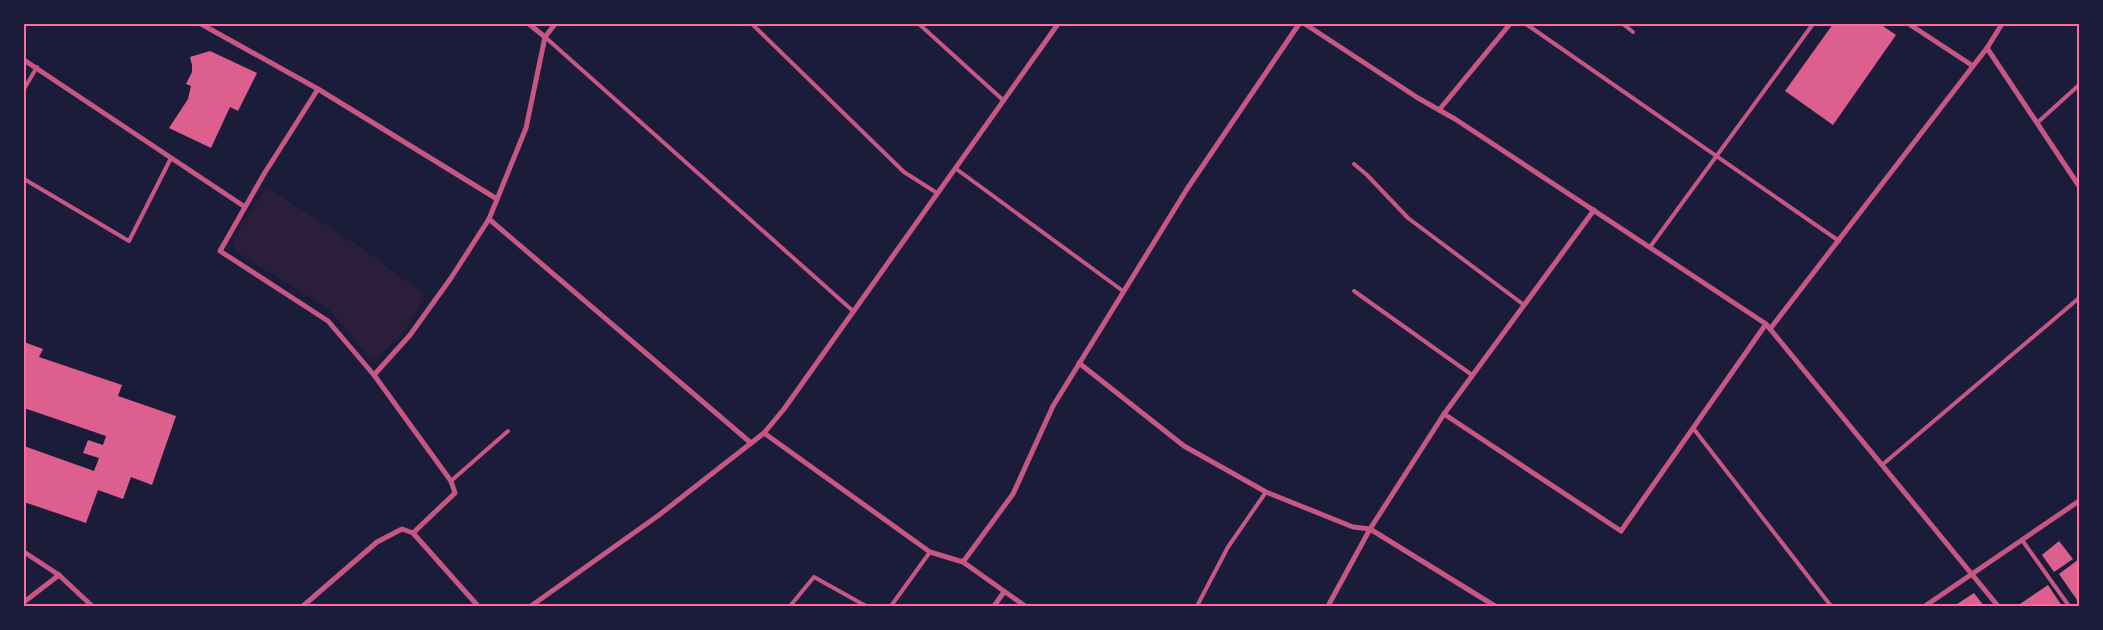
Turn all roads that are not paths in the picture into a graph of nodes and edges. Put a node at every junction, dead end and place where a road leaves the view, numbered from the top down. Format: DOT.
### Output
graph roads {
  1 [pos="201,24"];
  2 [pos="529,24"];
  3 [pos="555,24"];
  4 [pos="752,24"];
  5 [pos="919,24"];
  6 [pos="1058,24"];
  7 [pos="1300,24"];
  8 [pos="1305,24"];
  9 [pos="1510,24"];
  10 [pos="1526,24"];
  11 [pos="1623,24"];
  12 [pos="1813,24"];
  13 [pos="1909,24"];
  14 [pos="2002,24"];
  15 [pos="1633,32"];
  16 [pos="545,37"];
  17 [pos="1987,48"];
  18 [pos="24,60"];
  19 [pos="1973,66"];
  20 [pos="37,67"];
  21 [pos="2079,85"];
  22 [pos="24,89"];
  23 [pos="318,89"];
  24 [pos="1003,100"];
  25 [pos="1439,110"];
  26 [pos="2037,122"];
  27 [pos="1716,157"];
  28 [pos="171,158"];
  29 [pos="1354,164"];
  30 [pos="955,168"];
  31 [pos="24,179"];
  32 [pos="2079,186"];
  33 [pos="937,193"];
  34 [pos="497,199"];
  35 [pos="245,207"];
  36 [pos="1594,210"];
  37 [pos="489,219"];
  38 [pos="1839,241"];
  39 [pos="1650,247"];
  40 [pos="1123,291"];
  41 [pos="1354,291"];
  42 [pos="2079,298"];
  43 [pos="1524,305"];
  44 [pos="853,312"];
  45 [pos="1766,324"];
  46 [pos="1770,329"];
  47 [pos="1079,363"];
  48 [pos="374,375"];
  49 [pos="1472,375"];
  50 [pos="1444,414"];
  51 [pos="1693,428"];
  52 [pos="508,431"];
  53 [pos="764,433"];
  54 [pos="751,442"];
  55 [pos="1882,465"];
  56 [pos="451,481"];
  57 [pos="1266,492"];
  58 [pos="2079,501"];
  59 [pos="1370,529"];
  60 [pos="412,533"];
  61 [pos="2022,540"];
  62 [pos="24,552"];
  63 [pos="930,552"];
  64 [pos="963,562"];
  65 [pos="1972,574"];
  66 [pos="59,575"];
  67 [pos="1004,592"];
  68 [pos="24,602"];
  69 [pos="92,606"];
  70 [pos="303,606"];
  71 [pos="478,606"];
  72 [pos="530,606"];
  73 [pos="790,606"];
  74 [pos="866,606"];
  75 [pos="891,606"];
  76 [pos="994,606"];
  77 [pos="1025,606"];
  78 [pos="1197,606"];
  79 [pos="1328,606"];
  80 [pos="1496,606"];
  81 [pos="1831,606"];
  82 [pos="1924,606"];
  83 [pos="1998,606"];
  84 [pos="2069,606"];
  1 -- 23 [label="street"];
  2 -- 16 [label="street"];
  3 -- 16 [label="street"];
  4 -- 33 [label="lane"];
  5 -- 24 [label="lane"];
  6 -- 24 [label="street"];
  7 -- 40 [label="street"];
  8 -- 25 [label="street"];
  9 -- 25 [label="street"];
  10 -- 27 [label="lane"];
  11 -- 15 [label="lane"];
  12 -- 27 [label="lane"];
  13 -- 19 [label="street"];
  14 -- 17 [label="street"];
  16 -- 34 [label="street"];
  16 -- 44 [label="lane"];
  17 -- 19 [label="street"];
  17 -- 26 [label="street"];
  18 -- 20 [label="street"];
  19 -- 38 [label="street"];
  20 -- 22 [label="lane"];
  20 -- 28 [label="street"];
  21 -- 26 [label="lane"];
  23 -- 34 [label="street"];
  23 -- 35 [label="street"];
  24 -- 30 [label="street"];
  25 -- 36 [label="street"];
  26 -- 32 [label="street"];
  27 -- 38 [label="lane"];
  27 -- 39 [label="lane"];
  28 -- 31 [label="lane"];
  28 -- 35 [label="street"];
  29 -- 43 [label="lane"];
  30 -- 33 [label="street"];
  30 -- 40 [label="lane"];
  33 -- 44 [label="street"];
  34 -- 37 [label="street"];
  35 -- 48 [label="street"];
  36 -- 39 [label="street"];
  36 -- 43 [label="street"];
  37 -- 48 [label="street"];
  37 -- 54 [label="street"];
  38 -- 46 [label="street"];
  39 -- 45 [label="street"];
  40 -- 47 [label="street"];
  41 -- 49 [label="lane"];
  42 -- 55 [label="lane"];
  43 -- 49 [label="street"];
  44 -- 53 [label="street"];
  45 -- 46 [label="street"];
  45 -- 51 [label="street"];
  46 -- 55 [label="street"];
  47 -- 57 [label="street"];
  47 -- 64 [label="street"];
  48 -- 56 [label="street"];
  49 -- 50 [label="street"];
  50 -- 51 [label="street"];
  50 -- 59 [label="street"];
  51 -- 81 [label="lane"];
  52 -- 56 [label="lane"];
  53 -- 54 [label="street"];
  53 -- 63 [label="street"];
  54 -- 72 [label="street"];
  55 -- 65 [label="street"];
  56 -- 60 [label="street"];
  57 -- 59 [label="street"];
  57 -- 78 [label="lane"];
  58 -- 61 [label="street"];
  59 -- 79 [label="street"];
  59 -- 80 [label="street"];
  60 -- 70 [label="street"];
  60 -- 71 [label="street"];
  61 -- 65 [label="street"];
  61 -- 84 [label="lane"];
  62 -- 66 [label="street"];
  63 -- 64 [label="street"];
  63 -- 75 [label="lane"];
  64 -- 67 [label="street"];
  65 -- 82 [label="street"];
  65 -- 83 [label="street"];
  66 -- 68 [label="street"];
  66 -- 69 [label="street"];
  67 -- 76 [label="street"];
  67 -- 77 [label="street"];
  73 -- 74 [label="lane"];
}
